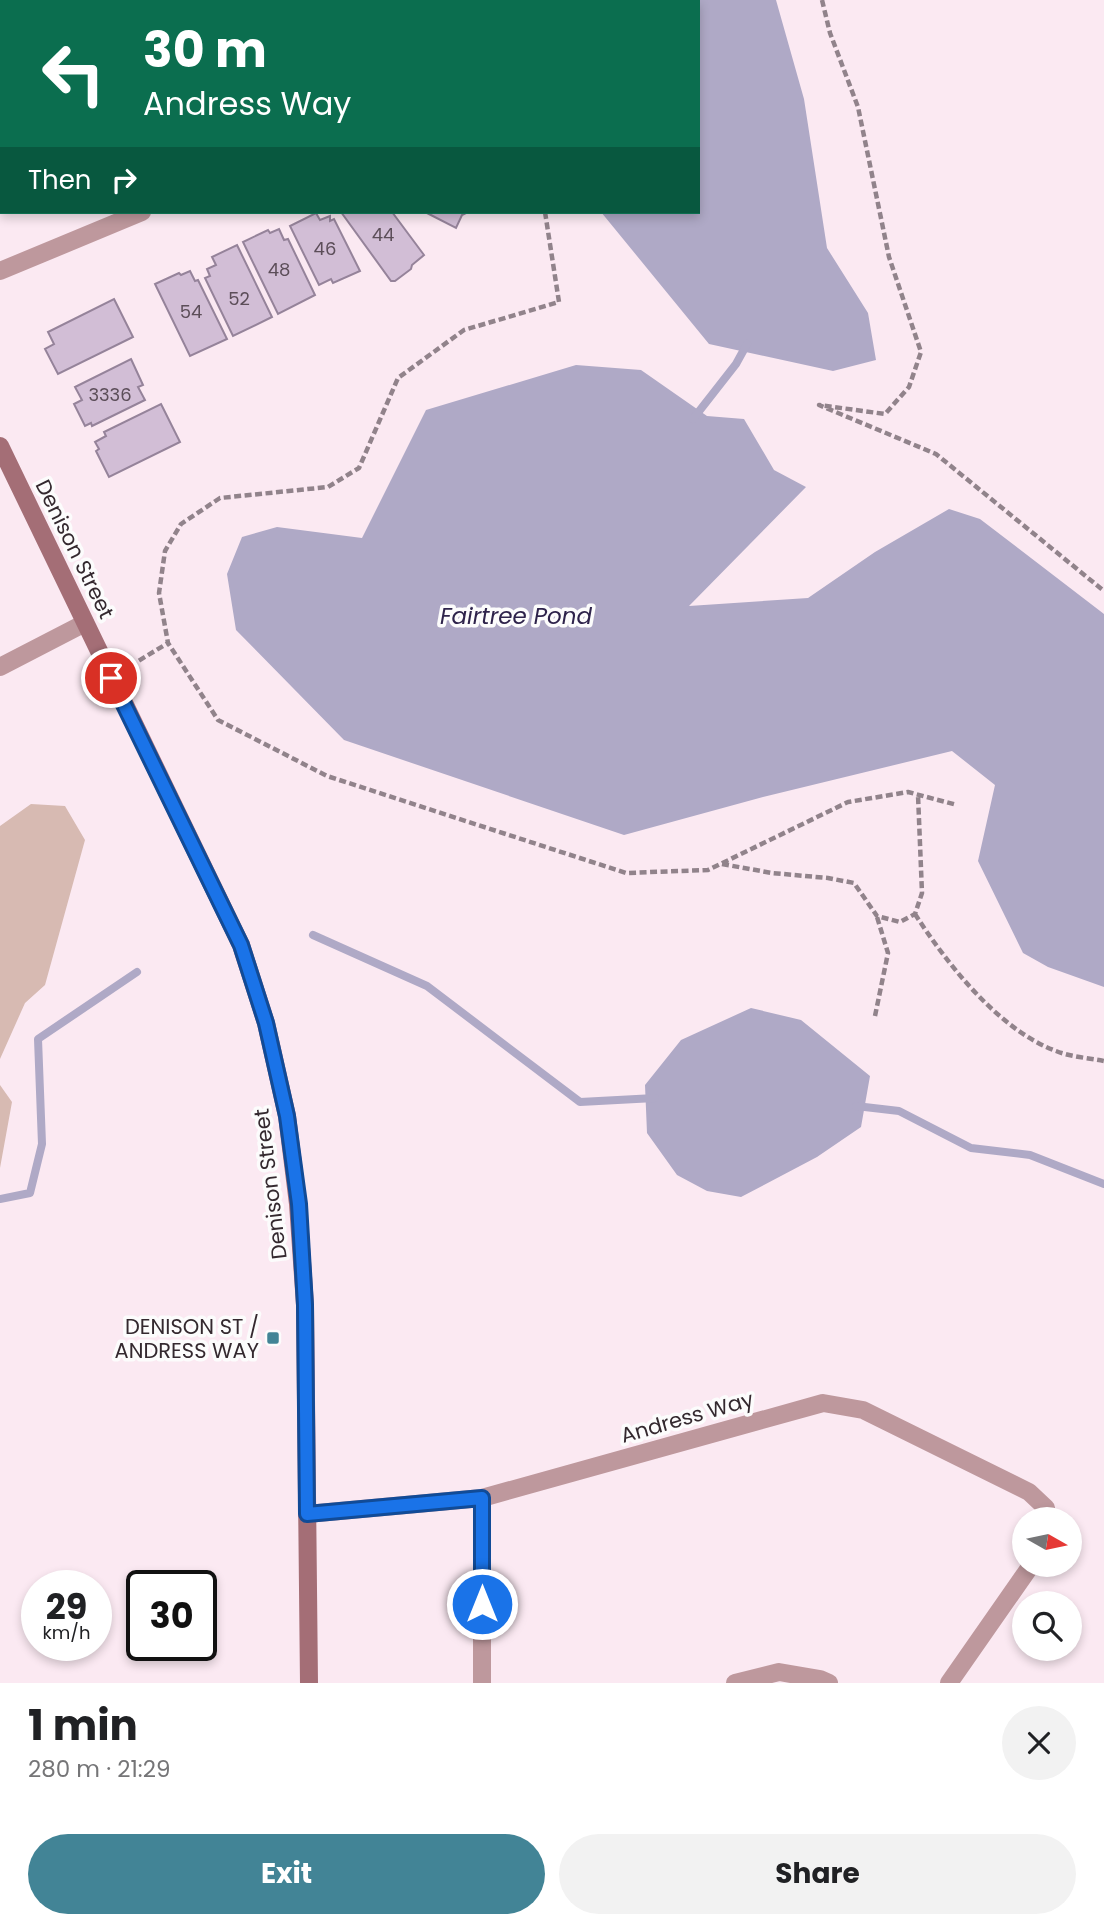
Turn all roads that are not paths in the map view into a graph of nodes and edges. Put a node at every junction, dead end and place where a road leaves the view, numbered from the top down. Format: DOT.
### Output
graph roads {
  1 [pos="137,214"];
  2 [pos="0,271"];
  3 [pos="0,446"];
  4 [pos="85,623"];
  5 [pos="0,667"];
  6 [pos="482,1498"];
  7 [pos="1045,1507"];
  8 [pos="307,1514"];
  9 [pos="1023,1577"];
  10 [pos="309,1683"];
  11 [pos="482,1683"];
  12 [pos="735,1683"];
  13 [pos="829,1683"];
  14 [pos="949,1683"];
  1 -- 2 [label="street"];
  3 -- 4 [label="street, Denison Street"];
  4 -- 5 [label="street"];
  4 -- 8 [label="street, Denison Street"];
  6 -- 7 [label="street, Andress Way"];
  6 -- 8 [label="street, Andress Way"];
  6 -- 11 [label="street"];
  8 -- 10 [label="street, Denison Street"];
  9 -- 14 [label="street"];
  12 -- 13 [label="street"];
}
